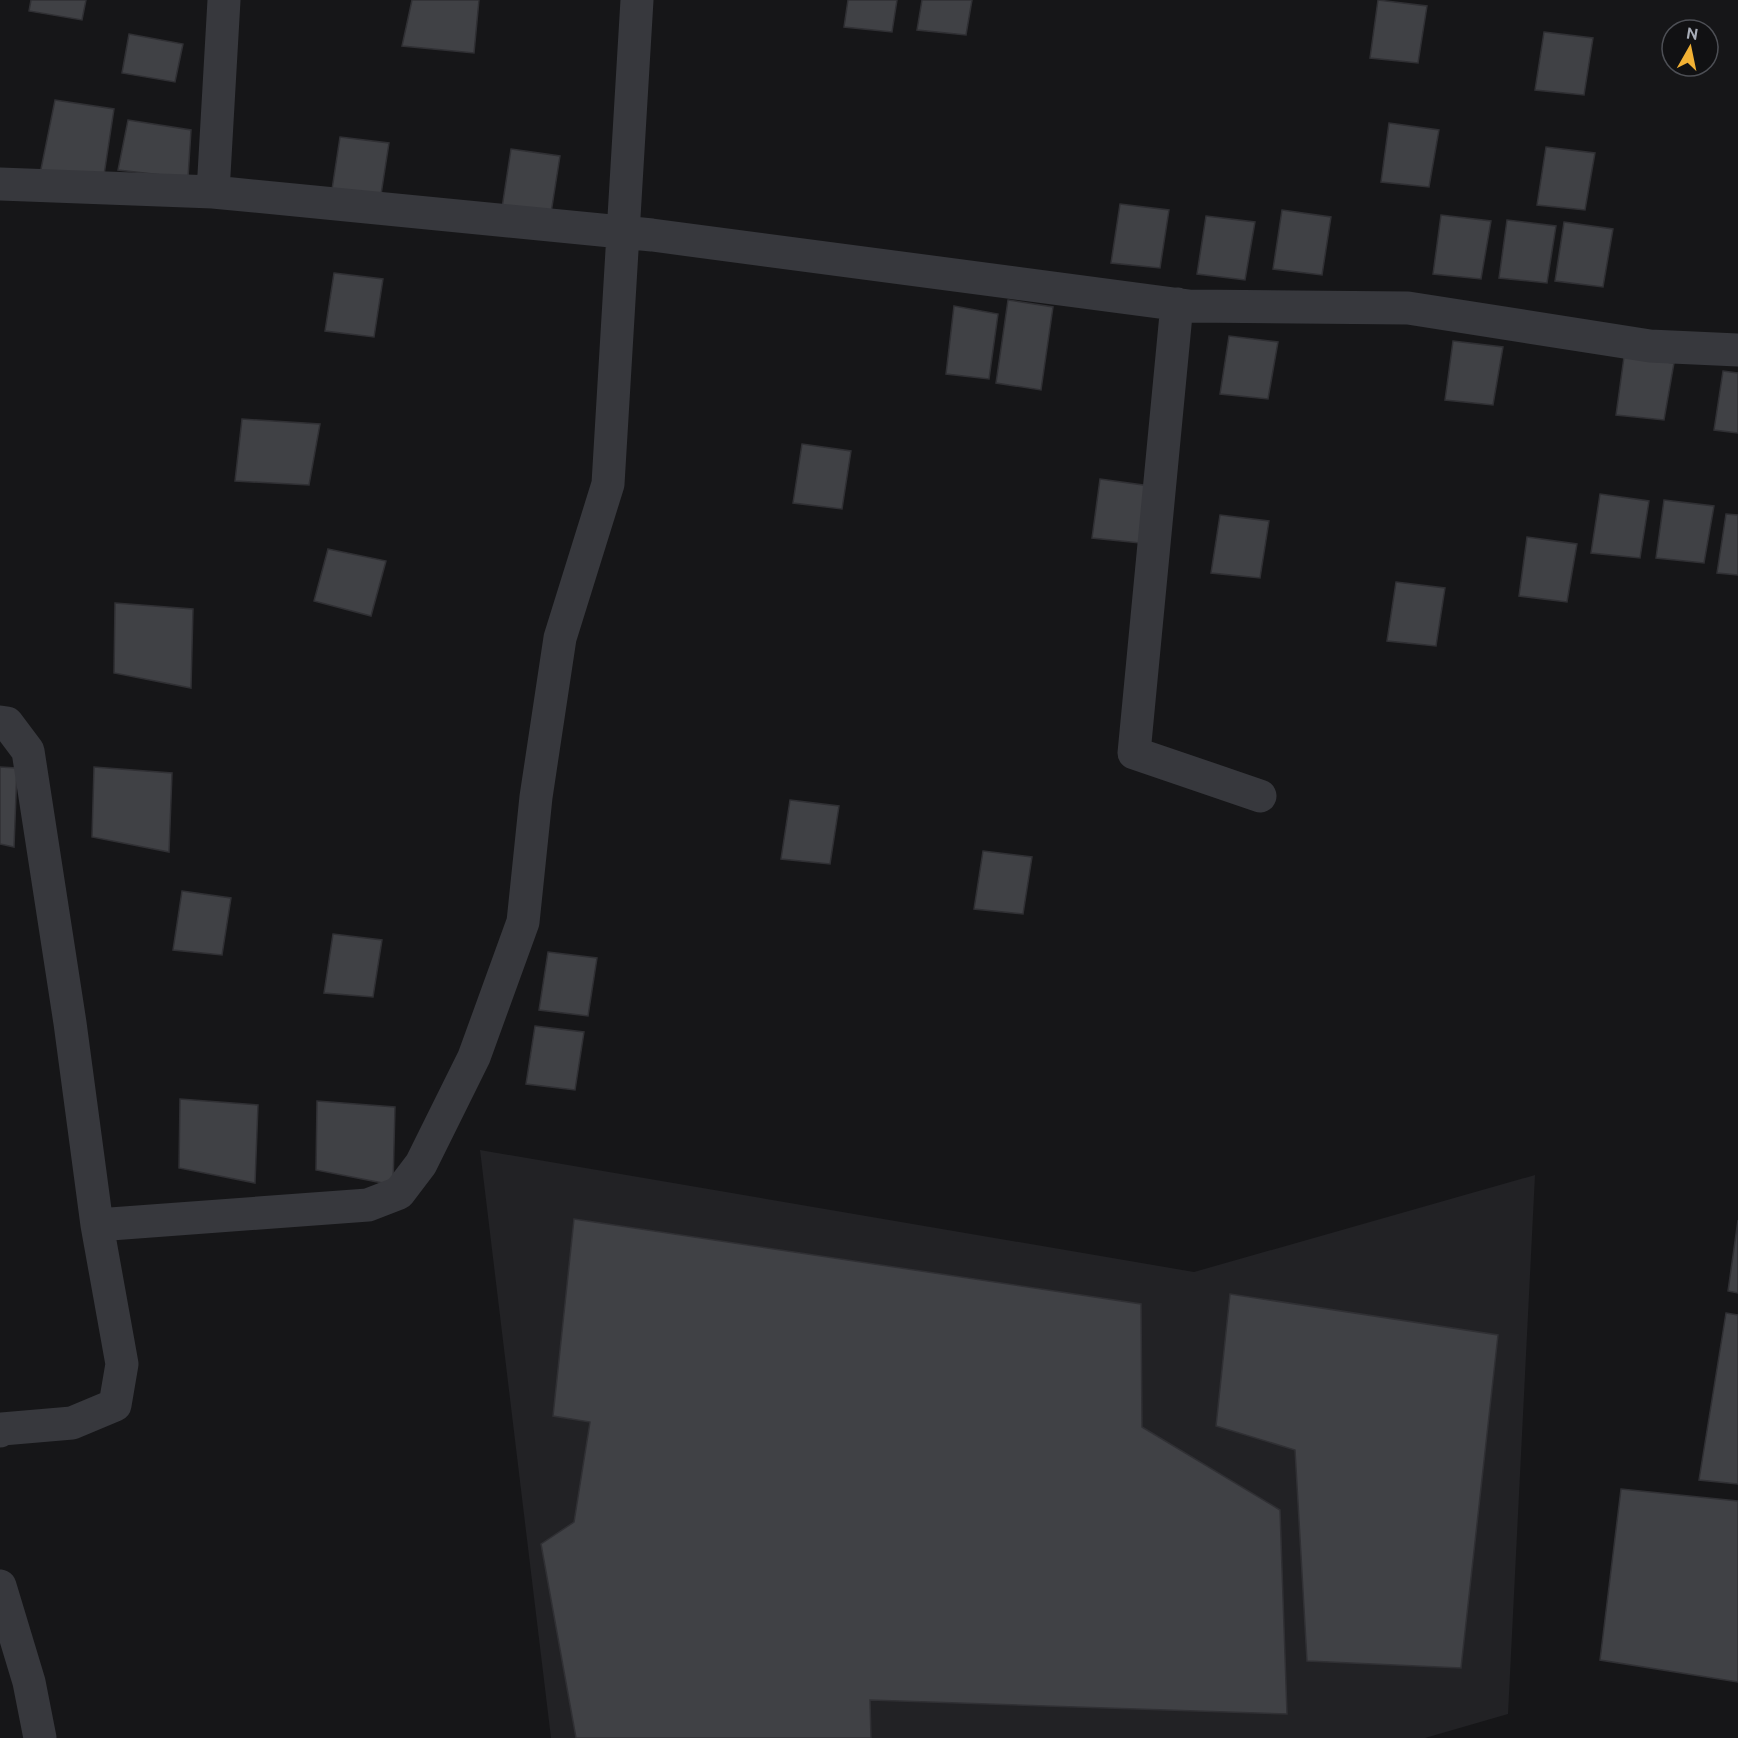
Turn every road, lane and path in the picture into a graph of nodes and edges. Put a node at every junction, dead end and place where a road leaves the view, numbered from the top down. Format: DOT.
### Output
graph roads {
  1 [pos="224,0"];
  2 [pos="638,0"];
  3 [pos="0,184"];
  4 [pos="213,192"];
  5 [pos="623,232"];
  6 [pos="1177,304"];
  7 [pos="1738,351"];
  8 [pos="0,722"];
  9 [pos="1260,796"];
  10 [pos="97,1225"];
  11 [pos="0,1431"];
  12 [pos="0,1586"];
  13 [pos="40,1738"];
  1 -- 4 [label="street"];
  2 -- 5 [label="street"];
  3 -- 4 [label="street"];
  4 -- 5 [label="street"];
  5 -- 6 [label="street"];
  5 -- 10 [label="street"];
  6 -- 7 [label="street"];
  6 -- 9 [label="street"];
  8 -- 10 [label="street"];
  10 -- 11 [label="street"];
  12 -- 13 [label="street"];
}
